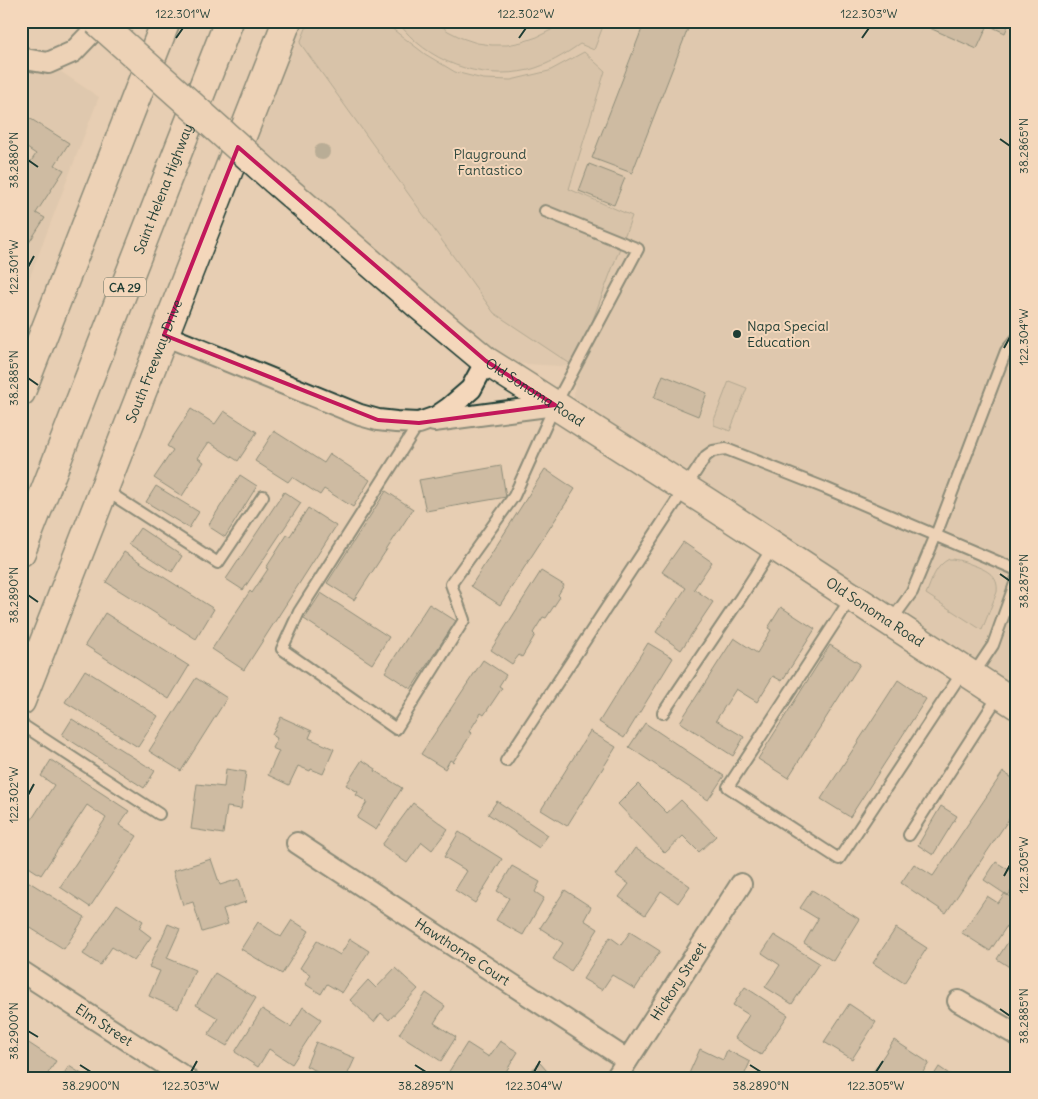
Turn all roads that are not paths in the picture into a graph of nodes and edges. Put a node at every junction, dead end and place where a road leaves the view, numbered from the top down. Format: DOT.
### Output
graph roads {
  1 [pos="98,21"];
  2 [pos="166,21"];
  3 [pos="228,21"];
  4 [pos="287,21"];
  5 [pos="22,61"];
  6 [pos="545,211"];
  7 [pos="164,336"];
  8 [pos="1017,338"];
  9 [pos="486,361"];
  10 [pos="21,392"];
  11 [pos="555,405"];
  12 [pos="419,423"];
  13 [pos="685,489"];
  14 [pos="104,490"];
  15 [pos="262,496"];
  16 [pos="936,535"];
  17 [pos="773,546"];
  18 [pos="21,552"];
  19 [pos="1017,570"];
  20 [pos="1017,578"];
  21 [pos="852,597"];
  22 [pos="890,622"];
  23 [pos="968,673"];
  24 [pos="1008,699"];
  25 [pos="21,701"];
  26 [pos="663,713"];
  27 [pos="21,724"];
  28 [pos="506,761"];
  29 [pos="159,814"];
  30 [pos="908,835"];
  31 [pos="297,843"];
  32 [pos="741,884"];
  33 [pos="21,971"];
  34 [pos="958,1001"];
  35 [pos="1017,1035"];
  36 [pos="627,1060"];
  37 [pos="186,1078"];
  38 [pos="616,1078"];
  1 -- 5 [label="street"];
  1 -- 9 [label="main road, Old Sonoma Road, bridge"];
  2 -- 10 [label="main road"];
  3 -- 18 [label="main road, Saint Helena Highway / CA 29"];
  4 -- 7 [label="main road, South Freeway Drive"];
  6 -- 11 [label="lane"];
  7 -- 12 [label="street"];
  7 -- 14 [label="main road, South Freeway Drive"];
  8 -- 16 [label="lane"];
  9 -- 11 [label="main road, Old Sonoma Road"];
  9 -- 12 [label="street"];
  11 -- 12 [label="street"];
  11 -- 12 [label="lane"];
  11 -- 13 [label="main road, Old Sonoma Road"];
  13 -- 16 [label="lane"];
  13 -- 17 [label="main road, Old Sonoma Road"];
  13 -- 28 [label="lane"];
  14 -- 15 [label="lane"];
  14 -- 25 [label="main road, South Freeway Drive"];
  16 -- 19 [label="lane"];
  16 -- 22 [label="lane"];
  17 -- 21 [label="main road, Old Sonoma Road"];
  17 -- 26 [label="lane"];
  20 -- 23 [label="lane"];
  21 -- 22 [label="main road, Old Sonoma Road"];
  21 -- 23 [label="lane"];
  22 -- 23 [label="main road, Old Sonoma Road"];
  23 -- 24 [label="main road, Old Sonoma Road"];
  24 -- 30 [label="lane"];
  27 -- 29 [label="lane"];
  31 -- 36 [label="street, Hawthorne Court"];
  32 -- 36 [label="street, Hickory Street"];
  33 -- 37 [label="street, Elm Street"];
  34 -- 35 [label="street"];
  36 -- 38 [label="street, Hickory Street"];
}
